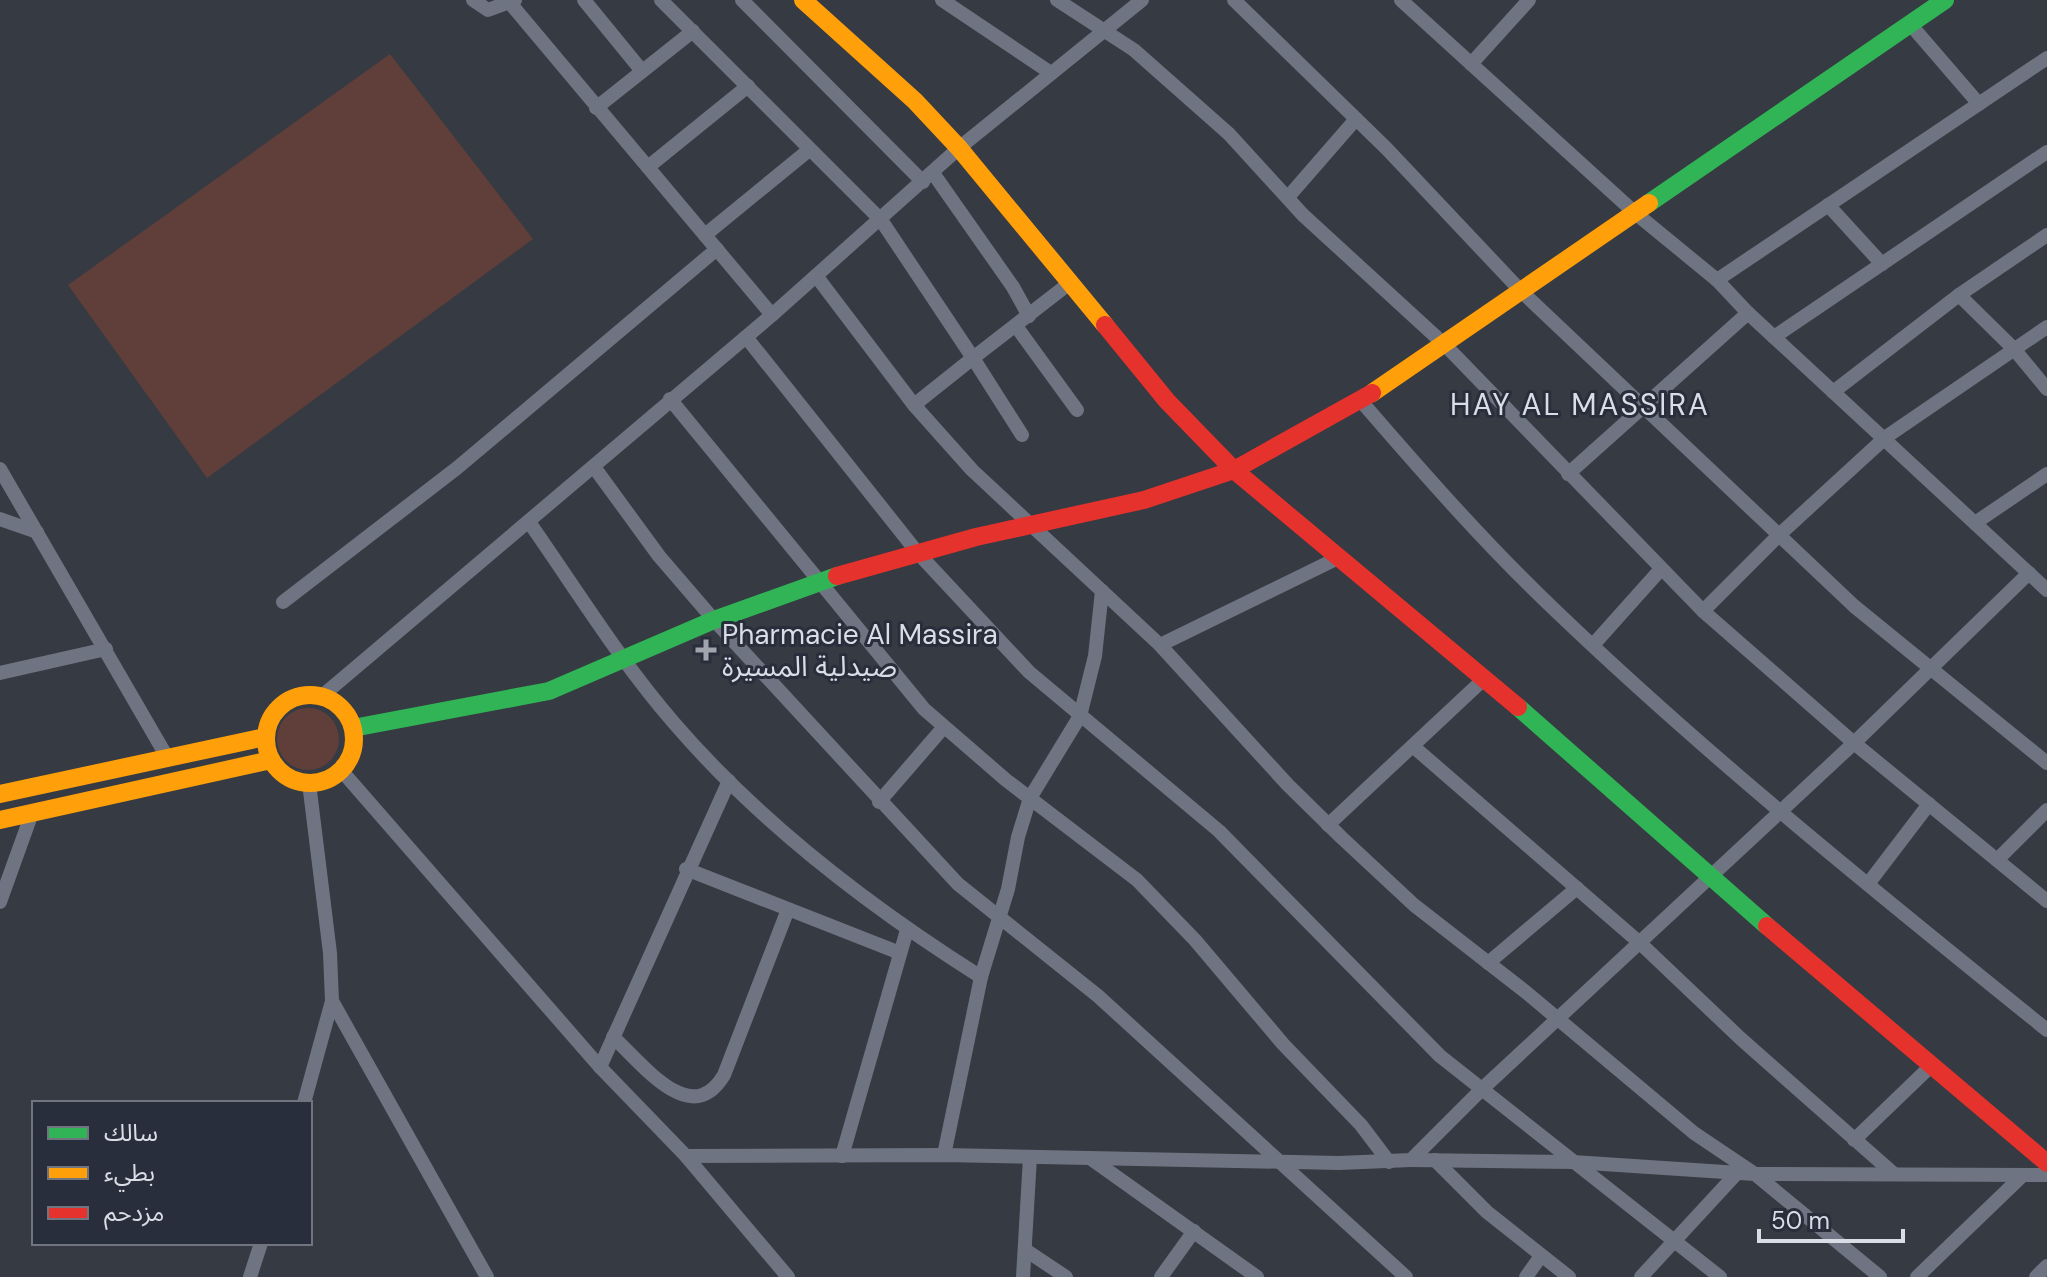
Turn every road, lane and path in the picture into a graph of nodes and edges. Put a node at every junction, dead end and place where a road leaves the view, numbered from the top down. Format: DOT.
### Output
graph roads {
  1 [pos="473,0"];
  2 [pos="584,0"];
  3 [pos="661,0"];
  4 [pos="742,0"];
  5 [pos="803,0"];
  6 [pos="942,0"];
  7 [pos="1057,0"];
  8 [pos="1142,0"];
  9 [pos="1234,0"];
  10 [pos="1401,0"];
  11 [pos="1529,0"];
  12 [pos="1945,0"];
  13 [pos="513,1"];
  14 [pos="1910,24"];
  15 [pos="693,31"];
  16 [pos="1108,31"];
  17 [pos="2047,58"];
  18 [pos="1471,64"];
  19 [pos="642,71"];
  20 [pos="1051,73"];
  21 [pos="748,86"];
  22 [pos="1979,104"];
  23 [pos="596,108"];
  24 [pos="1356,119"];
  25 [pos="959,148"];
  26 [pos="809,150"];
  27 [pos="2047,152"];
  28 [pos="648,167"];
  29 [pos="928,177"];
  30 [pos="1289,196"];
  31 [pos="1828,205"];
  32 [pos="1634,212"];
  33 [pos="881,220"];
  34 [pos="705,235"];
  35 [pos="2047,235"];
  36 [pos="717,249"];
  37 [pos="1882,264"];
  38 [pos="817,277"];
  39 [pos="1717,280"];
  40 [pos="1071,282"];
  41 [pos="1520,290"];
  42 [pos="1959,295"];
  43 [pos="1748,313"];
  44 [pos="772,315"];
  45 [pos="1029,316"];
  46 [pos="1016,326"];
  47 [pos="2047,327"];
  48 [pos="746,337"];
  49 [pos="1774,337"];
  50 [pos="1445,345"];
  51 [pos="2014,349"];
  52 [pos="973,358"];
  53 [pos="2047,389"];
  54 [pos="1833,392"];
  55 [pos="670,399"];
  56 [pos="1361,401"];
  57 [pos="914,405"];
  58 [pos="1647,407"];
  59 [pos="1077,410"];
  60 [pos="1022,435"];
  61 [pos="1886,437"];
  62 [pos="594,467"];
  63 [pos="0,469"];
  64 [pos="1234,470"];
  65 [pos="1568,474"];
  66 [pos="2047,474"];
  67 [pos="0,519"];
  68 [pos="529,522"];
  69 [pos="1975,523"];
  70 [pos="1029,525"];
  71 [pos="37,532"];
  72 [pos="1779,535"];
  73 [pos="917,552"];
  74 [pos="1340,557"];
  75 [pos="1661,569"];
  76 [pos="2029,573"];
  77 [pos="820,581"];
  78 [pos="2047,590"];
  79 [pos="1102,591"];
  80 [pos="283,602"];
  81 [pos="1703,611"];
  82 [pos="714,620"];
  83 [pos="1160,645"];
  84 [pos="1593,645"];
  85 [pos="106,649"];
  86 [pos="624,659"];
  87 [pos="1931,667"];
  88 [pos="0,673"];
  89 [pos="1485,678"];
  90 [pos="322,696"];
  91 [pos="1080,716"];
  92 [pos="353,728"];
  93 [pos="943,728"];
  94 [pos="265,737"];
  95 [pos="1854,743"];
  96 [pos="1415,748"];
  97 [pos="167,757"];
  98 [pos="271,760"];
  99 [pos="2047,763"];
  100 [pos="341,770"];
  101 [pos="729,781"];
  102 [pos="309,783"];
  103 [pos="0,794"];
  104 [pos="1030,798"];
  105 [pos="879,802"];
  106 [pos="1929,804"];
  107 [pos="2047,810"];
  108 [pos="1781,811"];
  109 [pos="32,813"];
  110 [pos="0,820"];
  111 [pos="1328,825"];
  112 [pos="1997,860"];
  113 [pos="686,869"];
  114 [pos="1709,877"];
  115 [pos="1868,884"];
  116 [pos="1577,888"];
  117 [pos="2047,901"];
  118 [pos="0,902"];
  119 [pos="787,912"];
  120 [pos="998,917"];
  121 [pos="907,930"];
  122 [pos="1640,943"];
  123 [pos="900,953"];
  124 [pos="1488,963"];
  125 [pos="981,977"];
  126 [pos="332,1001"];
  127 [pos="1557,1018"];
  128 [pos="2047,1030"];
  129 [pos="613,1037"];
  130 [pos="1932,1065"];
  131 [pos="600,1067"];
  132 [pos="1482,1089"];
  133 [pos="305,1101"];
  134 [pos="1854,1140"];
  135 [pos="944,1155"];
  136 [pos="686,1156"];
  137 [pos="842,1156"];
  138 [pos="1030,1157"];
  139 [pos="1090,1158"];
  140 [pos="1411,1160"];
  141 [pos="1435,1160"];
  142 [pos="1278,1161"];
  143 [pos="1389,1162"];
  144 [pos="1573,1162"];
  145 [pos="2047,1163"];
  146 [pos="1737,1173"];
  147 [pos="1755,1174"];
  148 [pos="1894,1174"];
  149 [pos="2023,1175"];
  150 [pos="2047,1175"];
  151 [pos="1194,1231"];
  152 [pos="1672,1241"];
  153 [pos="260,1245"];
  154 [pos="1027,1251"];
  155 [pos="1541,1256"];
  156 [pos="2047,1266"];
  157 [pos="250,1277"];
  158 [pos="487,1277"];
  159 [pos="788,1277"];
  160 [pos="1023,1277"];
  161 [pos="1066,1277"];
  162 [pos="1161,1277"];
  163 [pos="1257,1277"];
  164 [pos="1406,1277"];
  165 [pos="1526,1277"];
  166 [pos="1569,1277"];
  167 [pos="1641,1277"];
  168 [pos="1720,1277"];
  169 [pos="1880,1277"];
  170 [pos="1917,1277"];
  171 [pos="2036,1277"];
  1 -- 13 [label="street"];
  2 -- 19 [label="street"];
  3 -- 15 [label="street"];
  4 -- 29 [label="street"];
  5 -- 25 [label="street"];
  6 -- 20 [label="street"];
  7 -- 16 [label="street"];
  8 -- 16 [label="street"];
  9 -- 24 [label="street"];
  10 -- 18 [label="street"];
  11 -- 18 [label="street"];
  12 -- 14 [label="street"];
  13 -- 23 [label="street"];
  14 -- 22 [label="street"];
  14 -- 32 [label="street"];
  15 -- 19 [label="street"];
  15 -- 21 [label="street"];
  16 -- 20 [label="street"];
  16 -- 30 [label="street"];
  17 -- 22 [label="street"];
  18 -- 32 [label="street"];
  19 -- 23 [label="street"];
  20 -- 25 [label="street"];
  21 -- 26 [label="street"];
  21 -- 28 [label="street"];
  22 -- 31 [label="street"];
  23 -- 28 [label="street"];
  24 -- 30 [label="street"];
  24 -- 41 [label="street"];
  25 -- 29 [label="street"];
  25 -- 40 [label="street"];
  26 -- 33 [label="street"];
  26 -- 34 [label="street"];
  27 -- 37 [label="street"];
  28 -- 34 [label="street"];
  29 -- 33 [label="street"];
  29 -- 45 [label="street"];
  30 -- 50 [label="street"];
  31 -- 37 [label="street"];
  31 -- 39 [label="street"];
  32 -- 39 [label="street"];
  32 -- 41 [label="street"];
  33 -- 38 [label="street"];
  33 -- 52 [label="street"];
  34 -- 36 [label="street"];
  35 -- 42 [label="street"];
  36 -- 44 [label="street"];
  36 -- 80 [label="street"];
  37 -- 49 [label="street"];
  38 -- 44 [label="street"];
  38 -- 57 [label="street"];
  39 -- 43 [label="street"];
  40 -- 45 [label="street"];
  40 -- 64 [label="street"];
  41 -- 50 [label="street"];
  41 -- 58 [label="street"];
  42 -- 51 [label="street"];
  42 -- 54 [label="street"];
  43 -- 49 [label="street"];
  43 -- 58 [label="street"];
  44 -- 48 [label="street"];
  45 -- 46 [label="street"];
  46 -- 52 [label="street"];
  46 -- 59 [label="street"];
  47 -- 51 [label="street"];
  48 -- 55 [label="street"];
  48 -- 73 [label="street"];
  49 -- 54 [label="street"];
  50 -- 56 [label="street"];
  50 -- 65 [label="street"];
  51 -- 53 [label="street"];
  51 -- 61 [label="street"];
  52 -- 57 [label="street"];
  52 -- 60 [label="street"];
  54 -- 61 [label="street"];
  55 -- 62 [label="street"];
  55 -- 77 [label="street"];
  56 -- 64 [label="street"];
  56 -- 84 [label="street"];
  57 -- 70 [label="street"];
  58 -- 65 [label="street"];
  58 -- 72 [label="street"];
  61 -- 69 [label="street"];
  61 -- 72 [label="street"];
  62 -- 68 [label="street"];
  62 -- 82 [label="street"];
  63 -- 71 [label="street"];
  64 -- 70 [label="street"];
  64 -- 74 [label="street"];
  65 -- 75 [label="street"];
  66 -- 69 [label="street"];
  67 -- 71 [label="street"];
  68 -- 86 [label="street"];
  68 -- 90 [label="street"];
  69 -- 76 [label="street"];
  70 -- 73 [label="street"];
  70 -- 79 [label="street"];
  71 -- 85 [label="street"];
  72 -- 81 [label="street"];
  72 -- 87 [label="street"];
  73 -- 77 [label="street"];
  73 -- 91 [label="street"];
  74 -- 83 [label="street"];
  74 -- 89 [label="street"];
  75 -- 81 [label="street"];
  75 -- 84 [label="street"];
  76 -- 78 [label="street"];
  76 -- 87 [label="street"];
  77 -- 82 [label="street"];
  77 -- 93 [label="street"];
  79 -- 83 [label="street"];
  79 -- 91 [label="street"];
  81 -- 95 [label="street"];
  82 -- 86 [label="street"];
  82 -- 105 [label="street"];
  83 -- 111 [label="street"];
  84 -- 108 [label="street"];
  85 -- 88 [label="street"];
  85 -- 97 [label="street"];
  86 -- 92 [label="street"];
  86 -- 101 [label="street"];
  87 -- 95 [label="street"];
  87 -- 99 [label="street"];
  89 -- 96 [label="street"];
  89 -- 114 [label="street"];
  90 -- 92 [label="street"];
  90 -- 94 [label="street"];
  91 -- 104 [label="street"];
  91 -- 132 [label="street"];
  92 -- 100 [label="street"];
  93 -- 104 [label="street"];
  93 -- 105 [label="street"];
  94 -- 97 [label="street"];
  94 -- 98 [label="street"];
  95 -- 106 [label="street"];
  95 -- 108 [label="street"];
  96 -- 111 [label="street"];
  96 -- 116 [label="street"];
  97 -- 103 [label="street"];
  98 -- 102 [label="street"];
  98 -- 109 [label="street"];
  100 -- 102 [label="street"];
  100 -- 131 [label="street"];
  101 -- 113 [label="street"];
  101 -- 121 [label="street"];
  102 -- 126 [label="street"];
  104 -- 120 [label="street"];
  104 -- 143 [label="street"];
  105 -- 120 [label="street"];
  106 -- 112 [label="street"];
  106 -- 115 [label="street"];
  107 -- 112 [label="street"];
  108 -- 114 [label="street"];
  108 -- 115 [label="street"];
  109 -- 110 [label="street"];
  109 -- 118 [label="street"];
  111 -- 124 [label="street"];
  112 -- 117 [label="street"];
  113 -- 119 [label="street"];
  113 -- 129 [label="street"];
  114 -- 122 [label="street"];
  114 -- 130 [label="street"];
  115 -- 128 [label="street"];
  116 -- 122 [label="street"];
  116 -- 124 [label="street"];
  119 -- 123 [label="street"];
  119 -- 129 [label="street"];
  120 -- 125 [label="street"];
  120 -- 142 [label="street"];
  121 -- 123 [label="street"];
  121 -- 125 [label="street"];
  122 -- 127 [label="street"];
  122 -- 134 [label="street"];
  123 -- 137 [label="street"];
  124 -- 127 [label="street"];
  125 -- 135 [label="street"];
  126 -- 133 [label="street"];
  126 -- 158 [label="street"];
  127 -- 132 [label="street"];
  127 -- 147 [label="street"];
  129 -- 131 [label="street"];
  130 -- 134 [label="street"];
  130 -- 145 [label="street"];
  131 -- 136 [label="street"];
  132 -- 140 [label="street"];
  132 -- 144 [label="street"];
  134 -- 148 [label="street"];
  135 -- 137 [label="street"];
  135 -- 138 [label="street"];
  136 -- 137 [label="street"];
  136 -- 159 [label="street"];
  138 -- 139 [label="street"];
  138 -- 154 [label="street"];
  139 -- 142 [label="street"];
  139 -- 151 [label="street"];
  140 -- 141 [label="street"];
  140 -- 143 [label="street"];
  141 -- 144 [label="street"];
  141 -- 155 [label="street"];
  142 -- 143 [label="street"];
  142 -- 164 [label="street"];
  144 -- 146 [label="street"];
  144 -- 152 [label="street"];
  146 -- 147 [label="street"];
  146 -- 152 [label="street"];
  147 -- 148 [label="street"];
  147 -- 169 [label="street"];
  148 -- 149 [label="street"];
  149 -- 150 [label="street"];
  149 -- 170 [label="street"];
  151 -- 162 [label="street"];
  151 -- 163 [label="street"];
  152 -- 167 [label="street"];
  152 -- 168 [label="street"];
  153 -- 157 [label="street"];
  154 -- 160 [label="street"];
  154 -- 161 [label="street"];
  155 -- 165 [label="street"];
  155 -- 166 [label="street"];
  156 -- 171 [label="street"];
}
